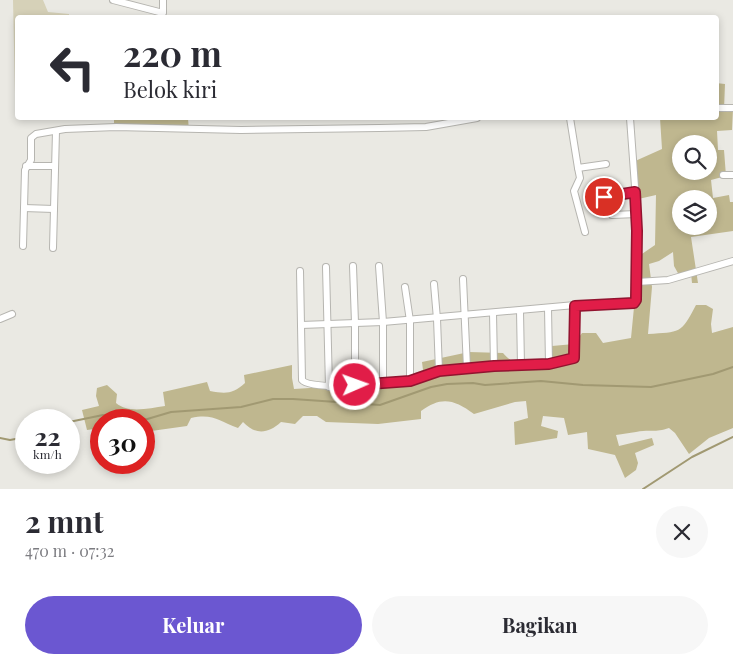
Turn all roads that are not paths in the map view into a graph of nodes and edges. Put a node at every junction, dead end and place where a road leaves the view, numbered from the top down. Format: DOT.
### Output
graph roads {
  1 [pos="163,0"];
  2 [pos="117,1"];
  3 [pos="719,108"];
  4 [pos="733,108"];
  5 [pos="464,120"];
  6 [pos="570,120"];
  7 [pos="630,120"];
  8 [pos="56,131"];
  9 [pos="606,164"];
  10 [pos="26,166"];
  11 [pos="55,166"];
  12 [pos="578,168"];
  13 [pos="722,175"];
  14 [pos="733,175"];
  15 [pos="635,192"];
  16 [pos="604,197"];
  17 [pos="24,208"];
  18 [pos="54,209"];
  19 [pos="637,214"];
  20 [pos="612,215"];
  21 [pos="585,232"];
  22 [pos="24,246"];
  23 [pos="53,248"];
  24 [pos="733,261"];
  25 [pos="353,266"];
  26 [pos="379,266"];
  27 [pos="326,267"];
  28 [pos="300,271"];
  29 [pos="463,279"];
  30 [pos="637,282"];
  31 [pos="434,284"];
  32 [pos="405,287"];
  33 [pos="575,306"];
  34 [pos="548,308"];
  35 [pos="520,311"];
  36 [pos="494,313"];
  37 [pos="12,314"];
  38 [pos="465,316"];
  39 [pos="0,319"];
  40 [pos="437,319"];
  41 [pos="410,321"];
  42 [pos="383,322"];
  43 [pos="355,323"];
  44 [pos="328,324"];
  45 [pos="301,325"];
  46 [pos="549,364"];
  47 [pos="494,366"];
  48 [pos="521,366"];
  49 [pos="467,368"];
  50 [pos="439,371"];
  51 [pos="410,381"];
  52 [pos="383,384"];
  53 [pos="355,385"];
  54 [pos="329,387"];
  1 -- 2 [label="street"];
  3 -- 4 [label="street"];
  5 -- 8 [label="street"];
  6 -- 12 [label="street"];
  7 -- 15 [label="street"];
  8 -- 10 [label="street"];
  8 -- 11 [label="street"];
  9 -- 12 [label="street"];
  10 -- 11 [label="street"];
  10 -- 17 [label="street"];
  11 -- 18 [label="street"];
  12 -- 21 [label="street"];
  13 -- 14 [label="street"];
  15 -- 16 [label="street"];
  15 -- 19 [label="street"];
  17 -- 18 [label="street"];
  17 -- 22 [label="street"];
  18 -- 23 [label="street"];
  19 -- 20 [label="street"];
  19 -- 30 [label="street"];
  24 -- 30 [label="street"];
  25 -- 43 [label="street"];
  26 -- 42 [label="street"];
  27 -- 44 [label="street"];
  28 -- 45 [label="street"];
  29 -- 38 [label="street"];
  30 -- 33 [label="street"];
  31 -- 40 [label="street"];
  32 -- 41 [label="street"];
  33 -- 34 [label="street"];
  33 -- 46 [label="street"];
  34 -- 35 [label="street"];
  34 -- 46 [label="street"];
  35 -- 36 [label="street"];
  35 -- 48 [label="street"];
  36 -- 38 [label="street"];
  36 -- 47 [label="street"];
  37 -- 39 [label="street"];
  38 -- 40 [label="street"];
  38 -- 49 [label="street"];
  40 -- 41 [label="street"];
  40 -- 50 [label="street"];
  41 -- 42 [label="street"];
  41 -- 51 [label="street"];
  42 -- 43 [label="street"];
  42 -- 52 [label="street"];
  43 -- 44 [label="street"];
  43 -- 53 [label="street"];
  44 -- 45 [label="street"];
  44 -- 54 [label="street"];
  45 -- 54 [label="street"];
  46 -- 48 [label="street"];
  47 -- 48 [label="street"];
  47 -- 49 [label="street"];
  49 -- 50 [label="street"];
  50 -- 51 [label="street"];
  51 -- 52 [label="street"];
  52 -- 53 [label="street"];
  53 -- 54 [label="street"];
}
